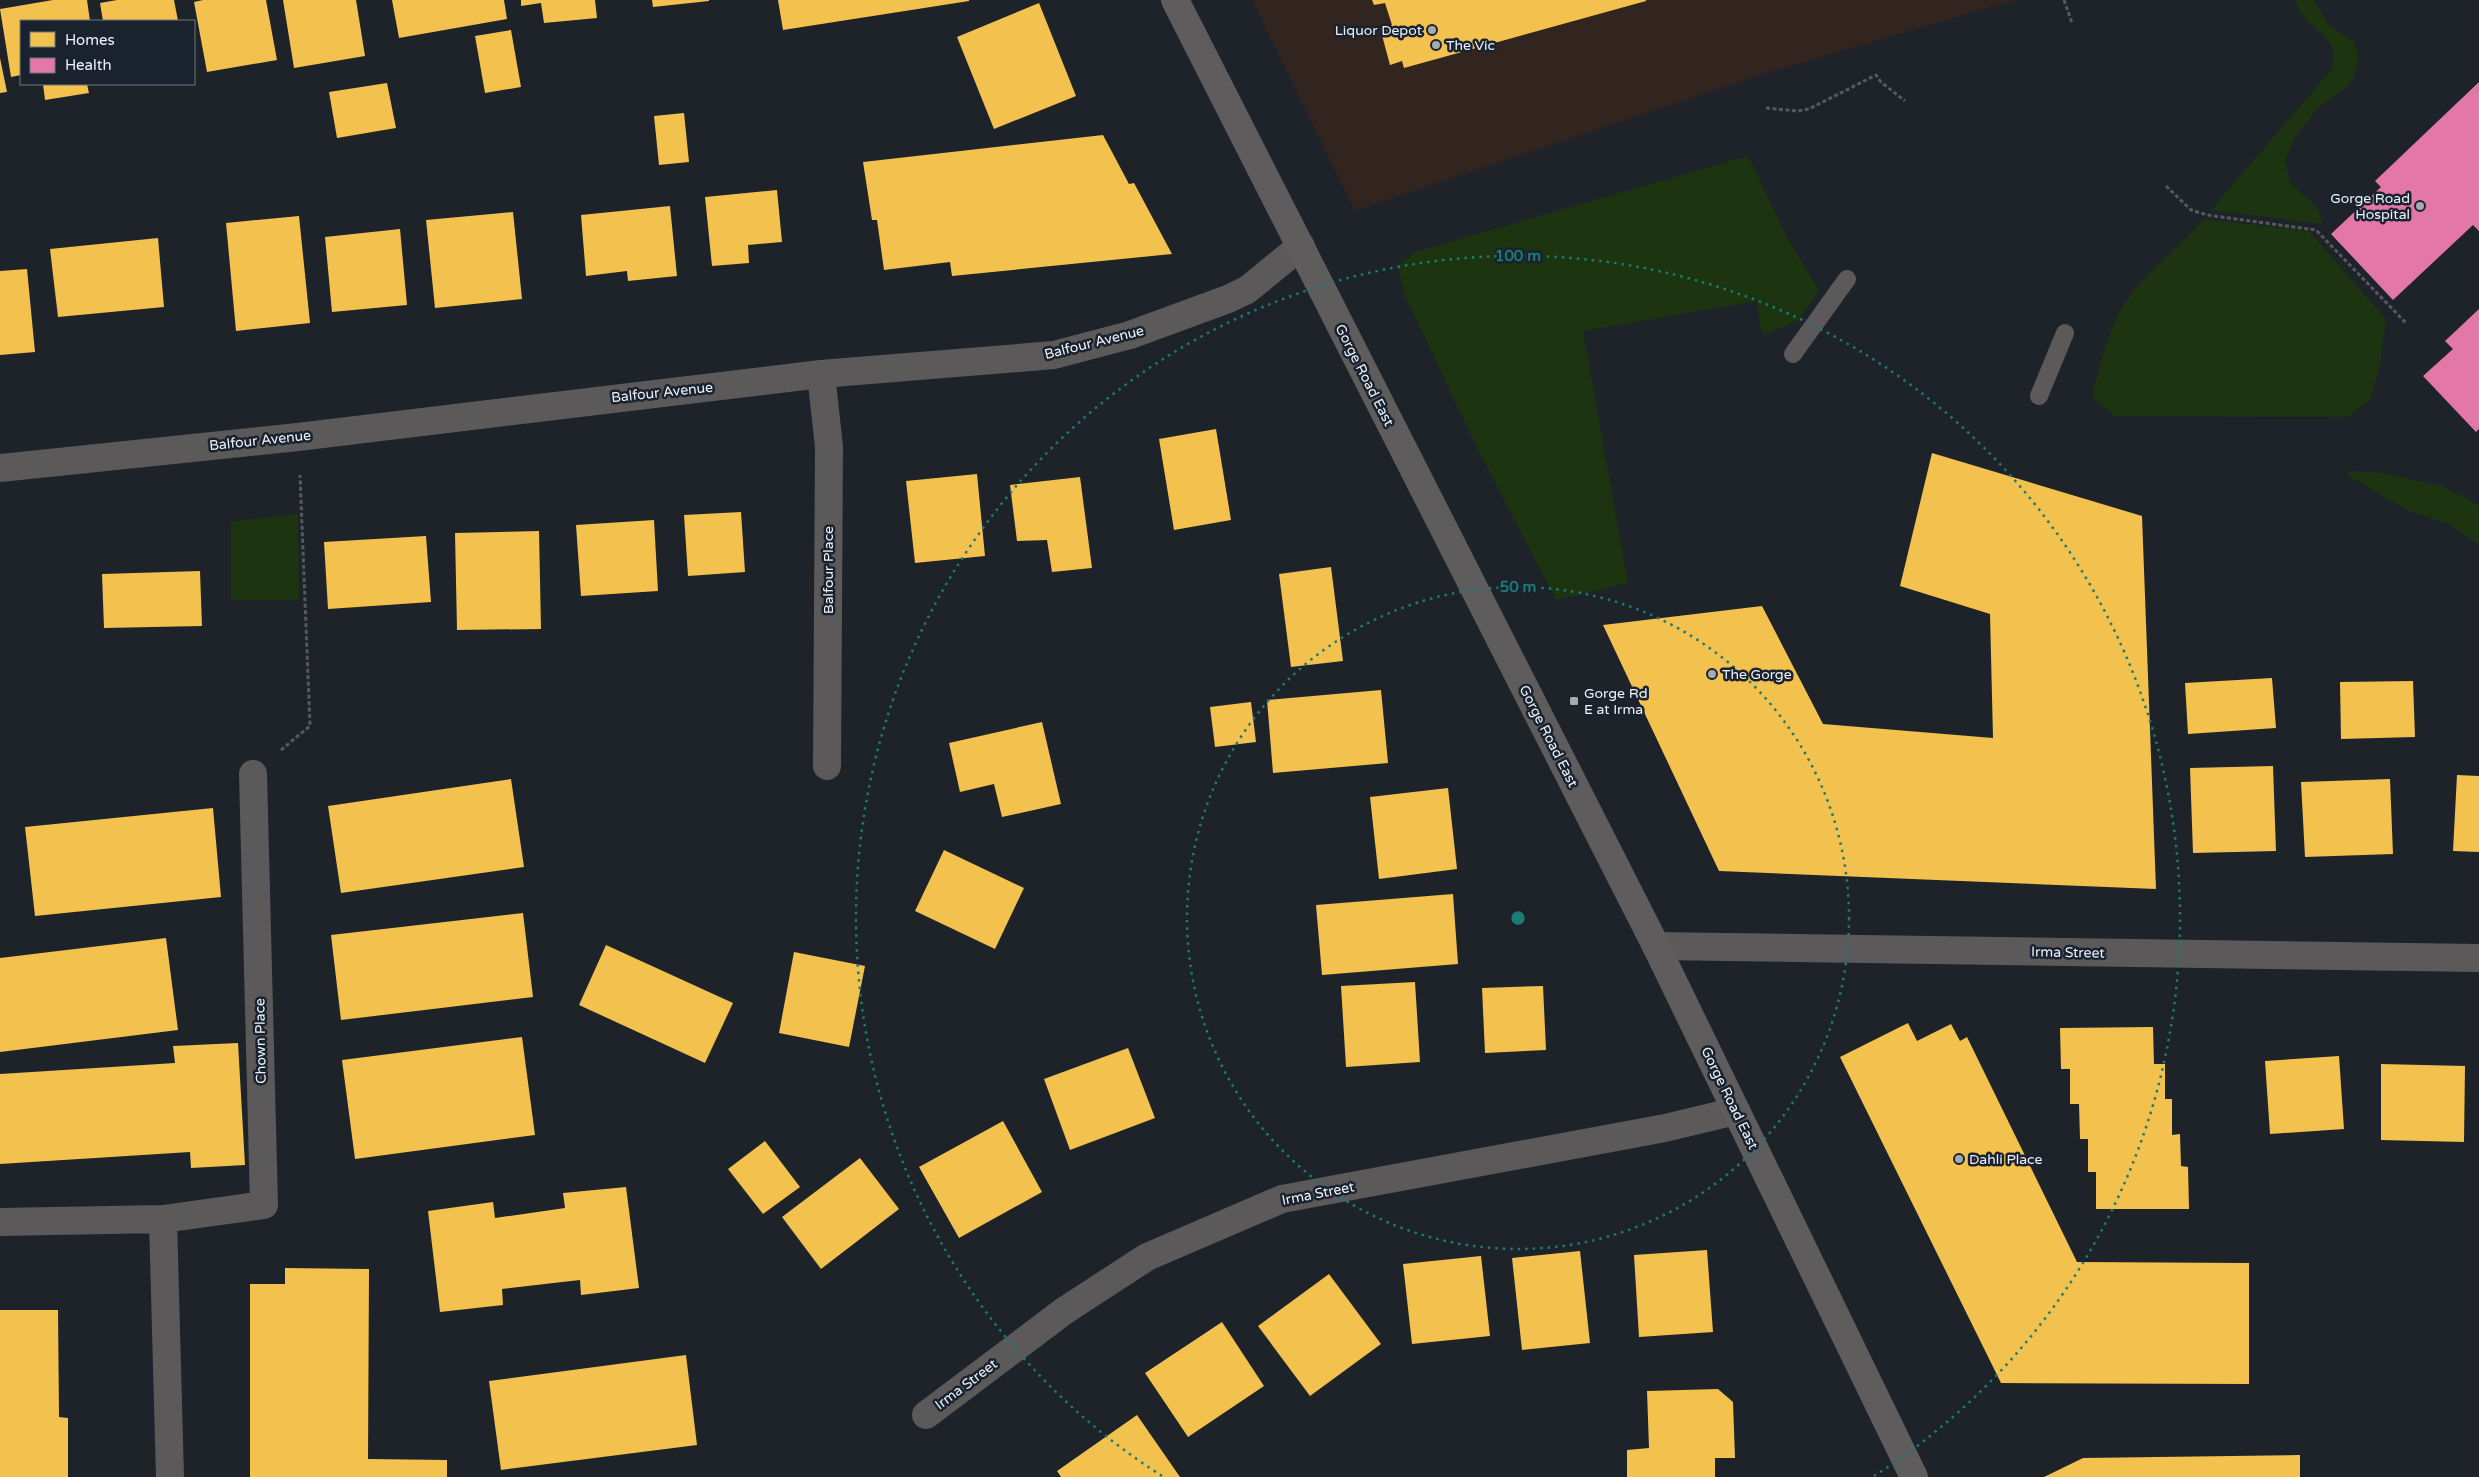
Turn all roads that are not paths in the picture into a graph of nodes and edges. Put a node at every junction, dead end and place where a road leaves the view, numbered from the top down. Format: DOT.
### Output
graph roads {
  1 [pos="1175,0"];
  2 [pos="1301,246"];
  3 [pos="1846,279"];
  4 [pos="2065,333"];
  5 [pos="1793,354"];
  6 [pos="821,374"];
  7 [pos="2039,396"];
  8 [pos="0,468"];
  9 [pos="827,766"];
  10 [pos="253,774"];
  11 [pos="1656,946"];
  12 [pos="2479,958"];
  13 [pos="1736,1111"];
  14 [pos="163,1219"];
  15 [pos="0,1222"];
  16 [pos="926,1415"];
  17 [pos="170,1477"];
  18 [pos="1914,1477"];
  1 -- 2 [label="main road, Gorge Road East"];
  2 -- 6 [label="street, Balfour Avenue"];
  2 -- 11 [label="main road, Gorge Road East"];
  3 -- 5 [label="lane"];
  4 -- 7 [label="lane"];
  6 -- 8 [label="street, Balfour Avenue"];
  6 -- 9 [label="street, Balfour Place"];
  10 -- 14 [label="street, Chown Place"];
  11 -- 12 [label="street, Irma Street"];
  11 -- 13 [label="main road, Gorge Road East"];
  13 -- 16 [label="street, Irma Street"];
  13 -- 18 [label="main road, Gorge Road East"];
  14 -- 15 [label="street, Chown Place"];
  14 -- 17 [label="street"];
}
